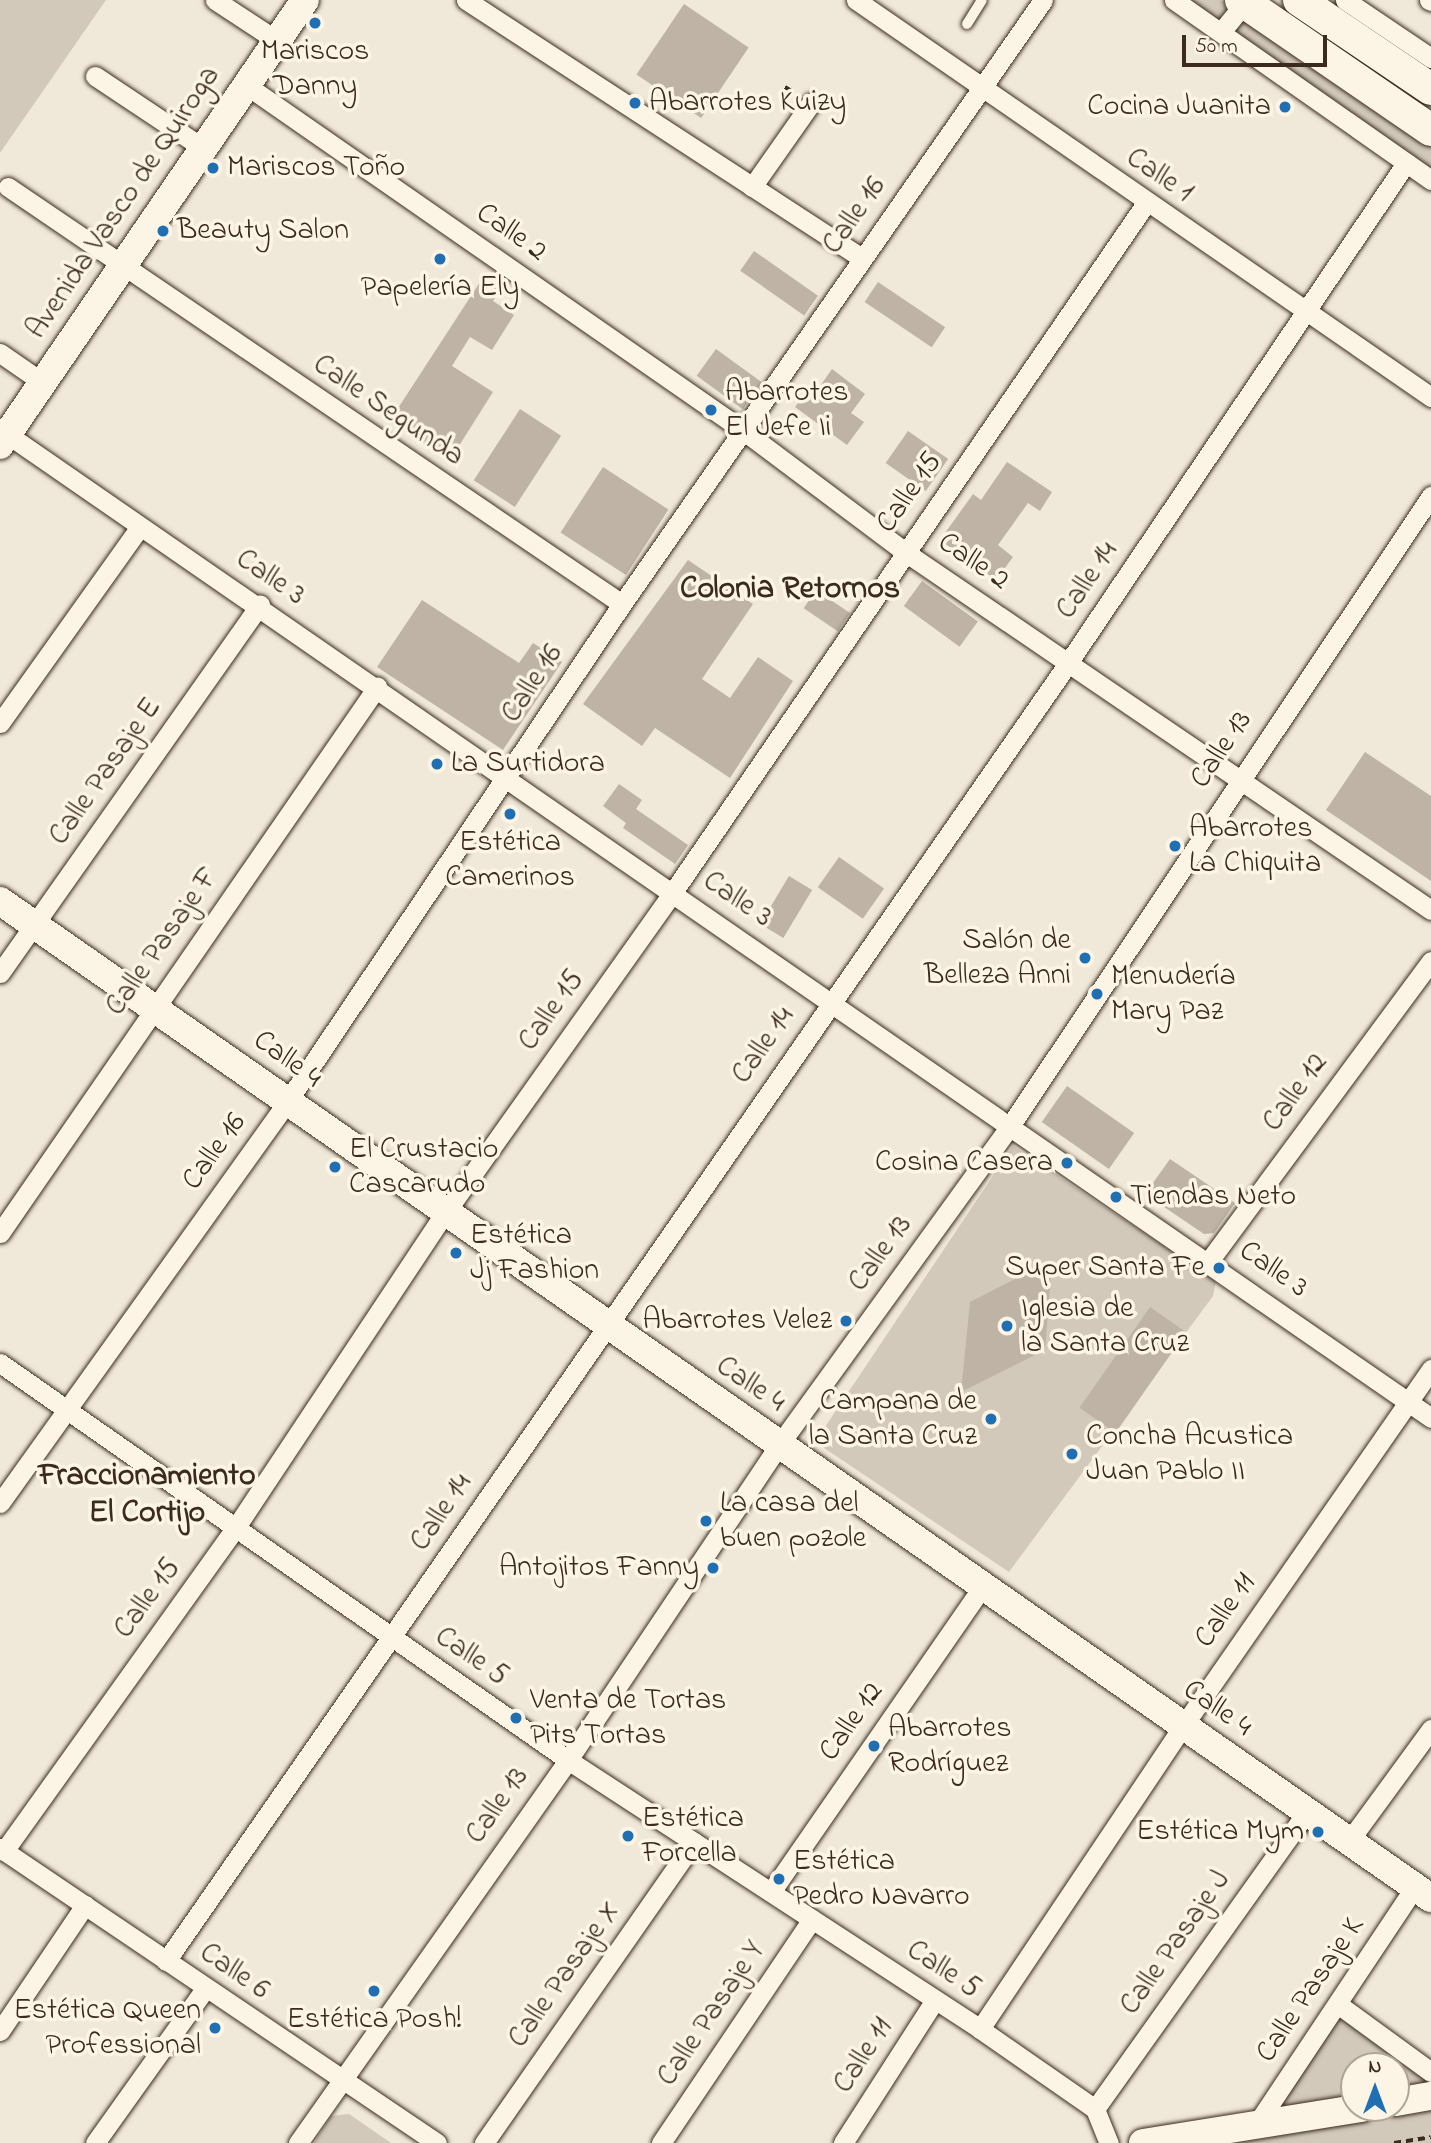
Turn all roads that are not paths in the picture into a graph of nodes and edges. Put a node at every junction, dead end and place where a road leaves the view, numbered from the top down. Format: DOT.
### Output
graph roads {
  1 [pos="215,0"];
  2 [pos="305,0"];
  3 [pos="466,0"];
  4 [pos="856,0"];
  5 [pos="982,0"];
  6 [pos="1043,0"];
  7 [pos="1174,0"];
  8 [pos="1299,0"];
  9 [pos="1345,0"];
  10 [pos="1244,1"];
  11 [pos="967,24"];
  12 [pos="1221,32"];
  13 [pos="276,40"];
  14 [pos="1431,58"];
  15 [pos="95,76"];
  16 [pos="246,85"];
  17 [pos="981,89"];
  18 [pos="1431,89"];
  19 [pos="811,103"];
  20 [pos="1431,130"];
  21 [pos="202,148"];
  22 [pos="1406,163"];
  23 [pos="1431,180"];
  24 [pos="8,187"];
  25 [pos="752,187"];
  26 [pos="1146,203"];
  27 [pos="862,258"];
  28 [pos="120,267"];
  29 [pos="1310,311"];
  30 [pos="0,353"];
  31 [pos="43,382"];
  32 [pos="1431,397"];
  33 [pos="744,431"];
  34 [pos="4,440"];
  35 [pos="1431,496"];
  36 [pos="140,527"];
  37 [pos="905,552"];
  38 [pos="622,604"];
  39 [pos="260,605"];
  40 [pos="1068,663"];
  41 [pos="377,688"];
  42 [pos="0,723"];
  43 [pos="507,778"];
  44 [pos="1239,778"];
  45 [pos="673,892"];
  46 [pos="0,901"];
  47 [pos="1431,910"];
  48 [pos="34,926"];
  49 [pos="1431,961"];
  50 [pos="0,973"];
  51 [pos="831,1001"];
  52 [pos="154,1005"];
  53 [pos="287,1102"];
  54 [pos="1010,1126"];
  55 [pos="445,1213"];
  56 [pos="0,1233"];
  57 [pos="1209,1261"];
  58 [pos="606,1327"];
  59 [pos="0,1363"];
  60 [pos="1431,1369"];
  61 [pos="1408,1402"];
  62 [pos="64,1410"];
  63 [pos="1431,1418"];
  64 [pos="779,1445"];
  65 [pos="0,1503"];
  66 [pos="234,1530"];
  67 [pos="983,1586"];
  68 [pos="392,1639"];
  69 [pos="1183,1726"];
  70 [pos="1431,1729"];
  71 [pos="568,1760"];
  72 [pos="1307,1812"];
  73 [pos="1349,1841"];
  74 [pos="694,1842"];
  75 [pos="2,1849"];
  76 [pos="771,1892"];
  77 [pos="1423,1892"];
  78 [pos="85,1905"];
  79 [pos="812,1919"];
  80 [pos="166,1961"];
  81 [pos="205,1989"];
  82 [pos="934,2001"];
  83 [pos="1339,2005"];
  84 [pos="980,2029"];
  85 [pos="0,2031"];
  86 [pos="1431,2072"];
  87 [pos="341,2080"];
  88 [pos="1431,2096"];
  89 [pos="1410,2100"];
  90 [pos="1095,2109"];
  91 [pos="1340,2112"];
  92 [pos="1256,2126"];
  93 [pos="95,2143"];
  94 [pos="298,2143"];
  95 [pos="437,2143"];
  96 [pos="484,2143"];
  97 [pos="661,2143"];
  98 [pos="843,2143"];
  99 [pos="1109,2143"];
  100 [pos="1143,2143"];
  1 -- 13 [label="street"];
  2 -- 13 [label="street, Avenida Vasco de Quiroga"];
  3 -- 25 [label="street"];
  4 -- 17 [label="street, Calle 1"];
  5 -- 11 [label="lane"];
  6 -- 17 [label="street, Calle 16"];
  7 -- 12 [label="street"];
  8 -- 18 [label="main road"];
  9 -- 14 [label="street"];
  10 -- 12 [label="street"];
  10 -- 20 [label="main road"];
  12 -- 22 [label="street"];
  13 -- 16 [label="street, Avenida Vasco de Quiroga"];
  15 -- 21 [label="street"];
  16 -- 21 [label="street, Avenida Vasco de Quiroga"];
  16 -- 33 [label="street, Calle 2"];
  17 -- 26 [label="street, Calle 1"];
  17 -- 27 [label="street, Calle 16"];
  19 -- 25 [label="street"];
  21 -- 28 [label="street, Avenida Vasco de Quiroga"];
  22 -- 23 [label="street"];
  22 -- 29 [label="street, Calle 14"];
  24 -- 28 [label="street, Calle Segunda"];
  25 -- 27 [label="street"];
  26 -- 29 [label="street, Calle 1"];
  26 -- 37 [label="street, Calle 15"];
  27 -- 33 [label="street, Calle 16"];
  28 -- 31 [label="street, Avenida Vasco de Quiroga"];
  28 -- 38 [label="street, Calle Segunda"];
  29 -- 32 [label="street, Calle 1"];
  29 -- 40 [label="street, Calle 14"];
  30 -- 31 [label="street"];
  31 -- 34 [label="street, Avenida Vasco de Quiroga"];
  33 -- 37 [label="street, Calle 2"];
  33 -- 38 [label="street, Calle 16"];
  34 -- 36 [label="street, Calle 3"];
  35 -- 44 [label="street, Calle 13"];
  36 -- 39 [label="street, Calle 3"];
  36 -- 42 [label="street"];
  37 -- 40 [label="street, Calle 2"];
  37 -- 45 [label="street, Calle 15"];
  38 -- 43 [label="street, Calle 16"];
  39 -- 41 [label="street, Calle 3"];
  39 -- 48 [label="street, Calle Pasaje E"];
  40 -- 44 [label="street, Calle 2"];
  40 -- 51 [label="street, Calle 14"];
  41 -- 43 [label="street, Calle 3"];
  41 -- 52 [label="street, Calle Pasaje F"];
  43 -- 45 [label="street, Calle 3"];
  43 -- 53 [label="street, Calle 16"];
  44 -- 47 [label="street, Calle 2"];
  44 -- 54 [label="street, Calle 13"];
  45 -- 51 [label="street, Calle 3"];
  45 -- 55 [label="street, Calle 15"];
  46 -- 48 [label="street, Calle 4"];
  48 -- 50 [label="street, Calle Pasaje E"];
  48 -- 52 [label="street, Calle 4"];
  49 -- 57 [label="street, Calle 12"];
  51 -- 54 [label="street, Calle 3"];
  51 -- 58 [label="street, Calle 14"];
  52 -- 53 [label="street, Calle 4"];
  52 -- 56 [label="street, Calle Pasaje F"];
  53 -- 55 [label="street, Calle 4"];
  53 -- 62 [label="street, Calle 16"];
  54 -- 57 [label="street, Calle 3"];
  54 -- 64 [label="street, Calle 13"];
  55 -- 58 [label="street, Calle 4"];
  55 -- 66 [label="street, Calle 15"];
  57 -- 61 [label="street, Calle 3"];
  58 -- 64 [label="street, Calle 4"];
  58 -- 68 [label="street, Calle 14"];
  59 -- 62 [label="street, Calle 5"];
  60 -- 61 [label="street, Calle 11"];
  61 -- 63 [label="street, Calle 3"];
  61 -- 69 [label="street, Calle 11"];
  62 -- 65 [label="street, Calle 16"];
  62 -- 66 [label="street, Calle 5"];
  64 -- 67 [label="street, Calle 4"];
  64 -- 71 [label="street, Calle 13"];
  66 -- 68 [label="street, Calle 5"];
  66 -- 75 [label="street, Calle 15"];
  67 -- 69 [label="street, Calle 4"];
  67 -- 76 [label="street, Calle 12"];
  68 -- 71 [label="street, Calle 5"];
  68 -- 80 [label="street, Calle 14"];
  69 -- 72 [label="street, Calle 4"];
  69 -- 84 [label="street, Calle 11"];
  70 -- 73 [label="street"];
  71 -- 74 [label="street, Calle 5"];
  71 -- 87 [label="street, Calle 13"];
  72 -- 73 [label="street, Calle 4"];
  72 -- 90 [label="street, Calle Pasaje J"];
  73 -- 77 [label="street, Calle 4"];
  74 -- 76 [label="street, Calle 5"];
  74 -- 96 [label="street, Calle Pasaje X"];
  75 -- 78 [label="street, Calle 6"];
  76 -- 79 [label="street, Calle 5"];
  77 -- 83 [label="street, Calle Pasaje K"];
  78 -- 80 [label="street, Calle 6"];
  78 -- 85 [label="street"];
  79 -- 82 [label="street, Calle 5"];
  79 -- 97 [label="street, Calle Pasaje Y"];
  80 -- 81 [label="street, Calle 6"];
  81 -- 87 [label="street, Calle 6"];
  81 -- 93 [label="street"];
  82 -- 84 [label="street, Calle 5"];
  82 -- 98 [label="street, Calle 11"];
  83 -- 86 [label="street"];
  83 -- 92 [label="street, Calle Pasaje K"];
  84 -- 90 [label="street, Calle 5"];
  87 -- 94 [label="street, Calle 13"];
  87 -- 95 [label="street, Calle 6"];
  88 -- 89 [label="street"];
  90 -- 99 [label="street"];
  91 -- 92 [label="street"];
  92 -- 100 [label="street"];
}
